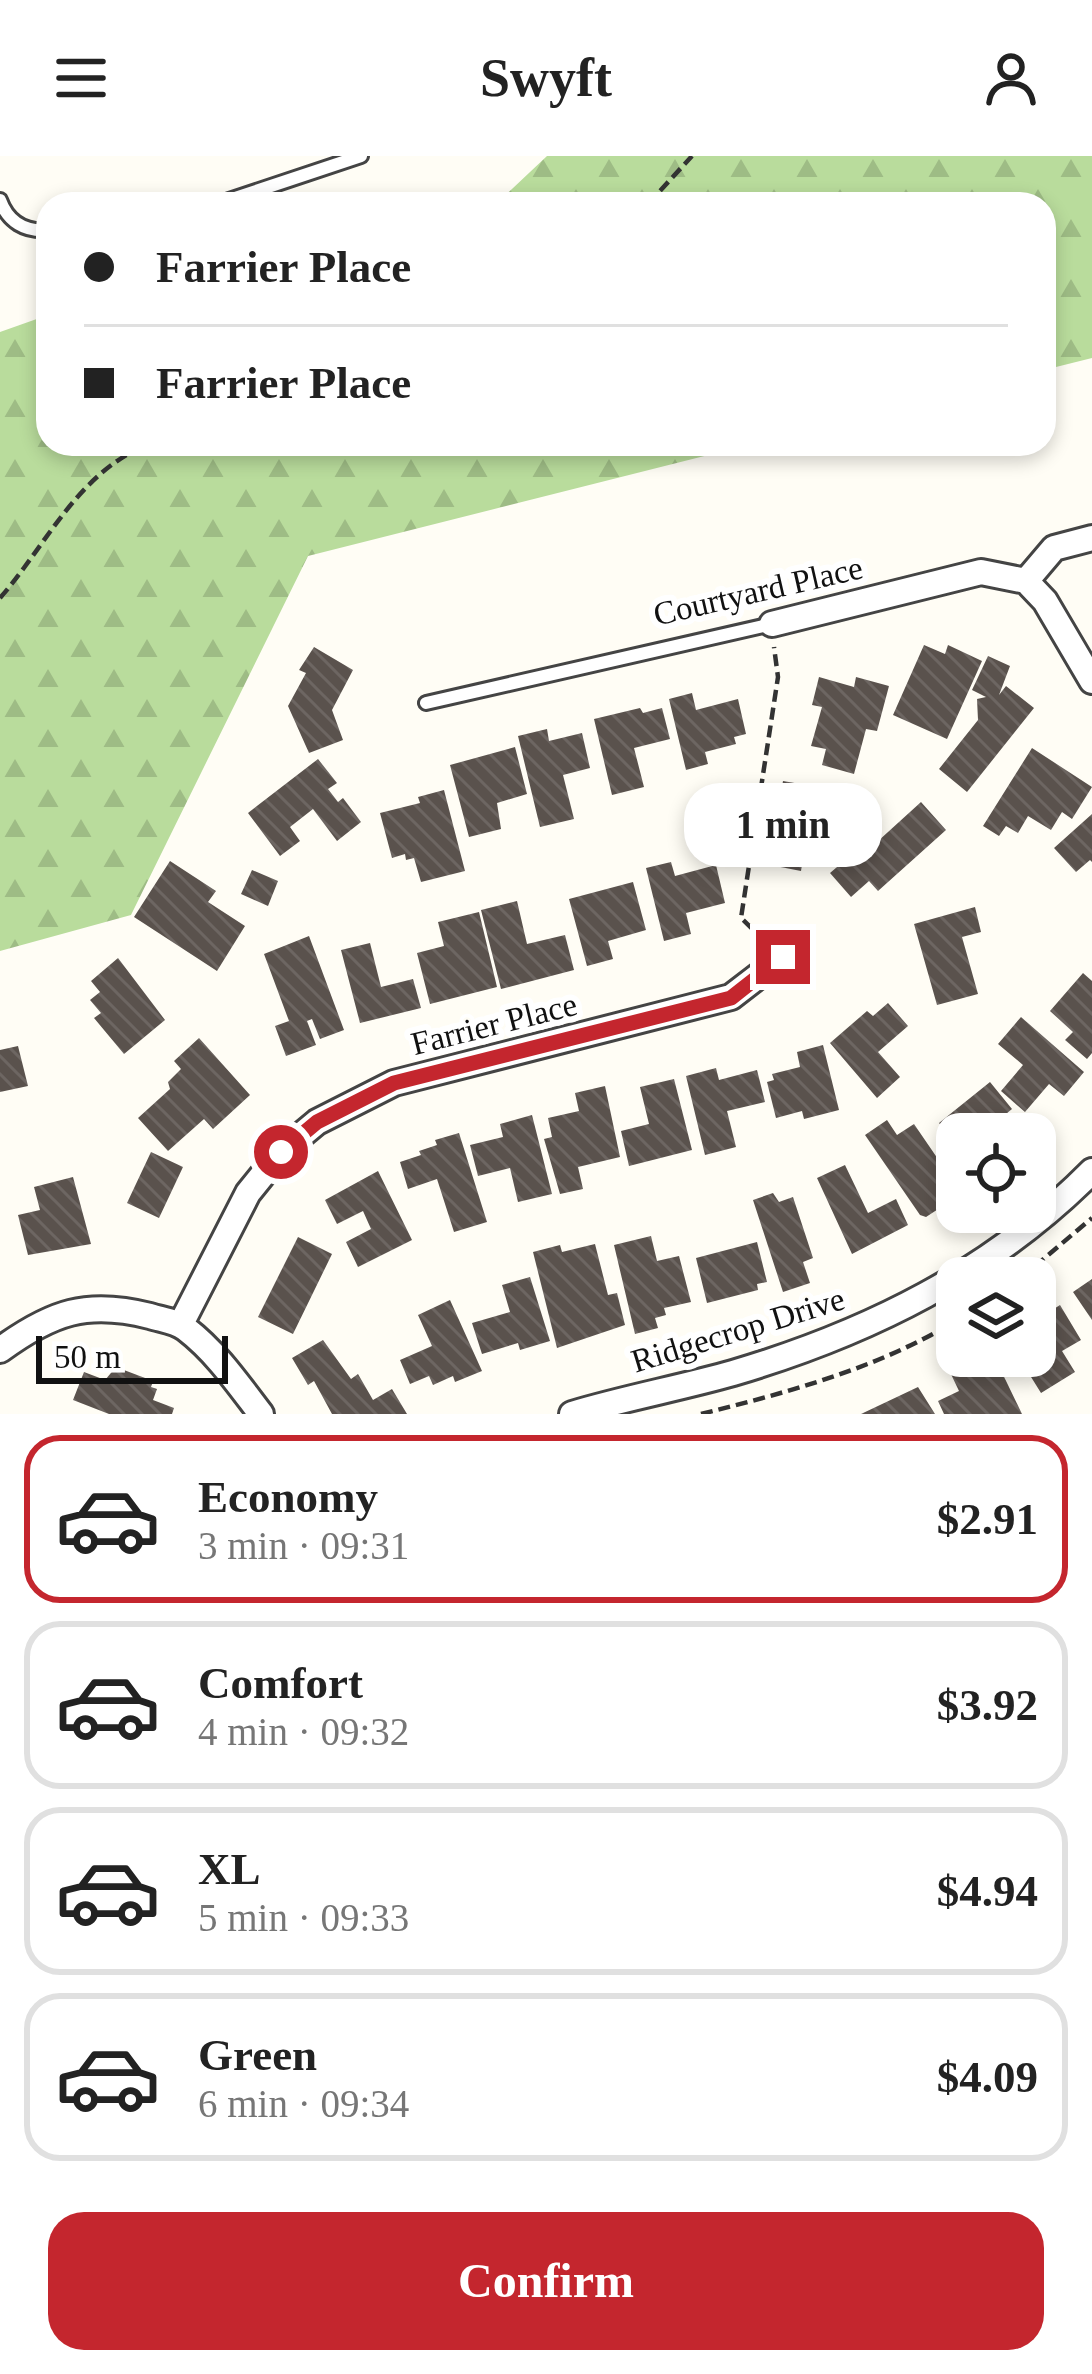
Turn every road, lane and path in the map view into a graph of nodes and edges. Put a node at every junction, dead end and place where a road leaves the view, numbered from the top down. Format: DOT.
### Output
graph roads {
  1 [pos="361,156"];
  2 [pos="692,156"];
  3 [pos="253,192"];
  4 [pos="659,192"];
  5 [pos="0,200"];
  6 [pos="36,231"];
  7 [pos="118,456"];
  8 [pos="1092,538"];
  9 [pos="1026,581"];
  10 [pos="0,598"];
  11 [pos="772,624"];
  12 [pos="1092,680"];
  13 [pos="426,704"];
  14 [pos="783,957"];
  15 [pos="1092,1171"];
  16 [pos="1092,1218"];
  17 [pos="1046,1257"];
  18 [pos="181,1324"];
  19 [pos="936,1331"];
  20 [pos="0,1350"];
  21 [pos="589,1411"];
  22 [pos="262,1414"];
  23 [pos="701,1414"];
  1 -- 3 [label="lane"];
  2 -- 4 [label="path"];
  5 -- 6 [label="lane"];
  7 -- 10 [label="path"];
  8 -- 9 [label="street"];
  9 -- 11 [label="street, Courtyard Place"];
  9 -- 12 [label="street"];
  11 -- 13 [label="lane, Courtyard Place"];
  11 -- 14 [label="path"];
  14 -- 18 [label="street, Farrier Place"];
  15 -- 21 [label="street, Ridgecrop Drive"];
  16 -- 17 [label="path"];
  18 -- 20 [label="street"];
  18 -- 22 [label="street"];
  19 -- 23 [label="path"];
}
